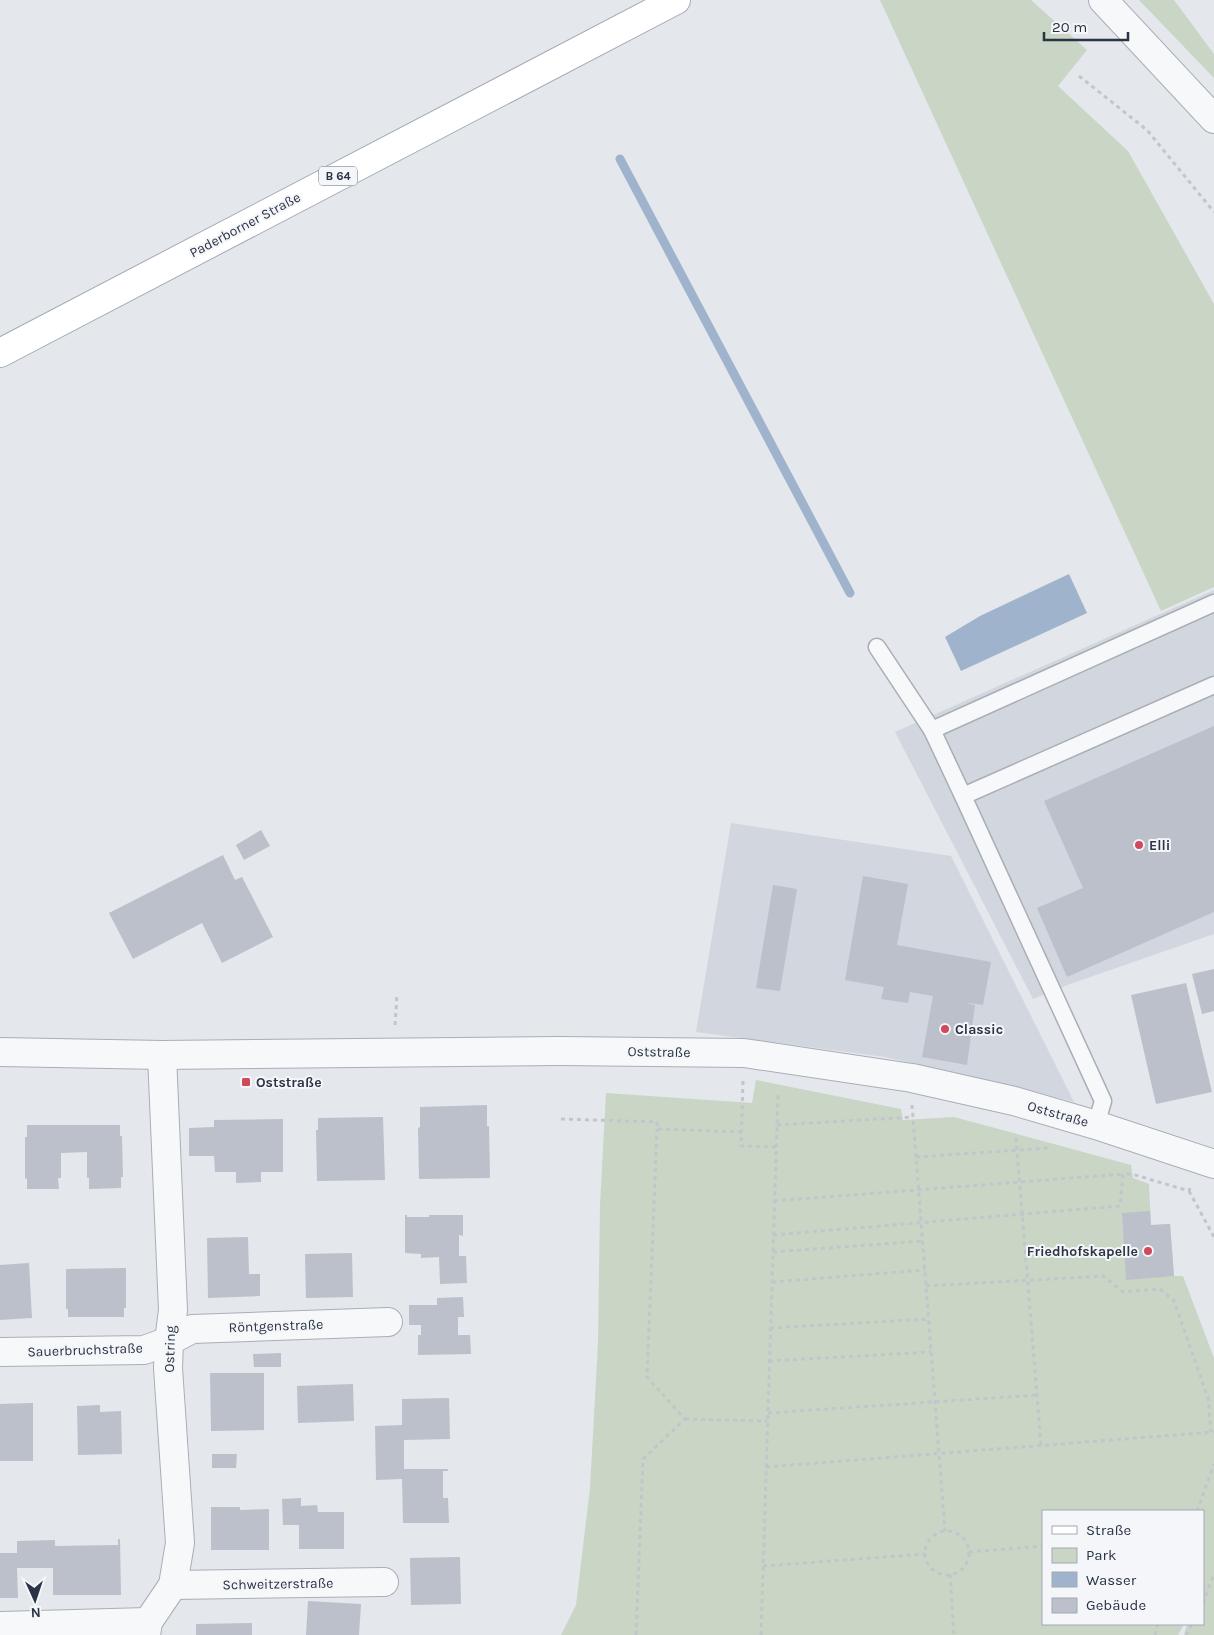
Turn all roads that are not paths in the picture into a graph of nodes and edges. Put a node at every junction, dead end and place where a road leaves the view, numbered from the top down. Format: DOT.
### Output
graph roads {
  1 [pos="676,0"];
  2 [pos="1103,0"];
  3 [pos="1214,119"];
  4 [pos="0,353"];
  5 [pos="1214,603"];
  6 [pos="877,647"];
  7 [pos="1214,685"];
  8 [pos="932,730"];
  9 [pos="963,796"];
  10 [pos="0,1052"];
  11 [pos="162,1055"];
  12 [pos="1096,1126"];
  13 [pos="1214,1164"];
  14 [pos="388,1322"];
  15 [pos="168,1341"];
  16 [pos="0,1352"];
  17 [pos="384,1582"];
  18 [pos="173,1585"];
  19 [pos="0,1626"];
  20 [pos="147,1628"];
  1 -- 4 [label="main road, Paderborner Straße / B 64"];
  2 -- 3 [label="street"];
  5 -- 8 [label="lane"];
  6 -- 8 [label="lane"];
  7 -- 9 [label="lane"];
  8 -- 9 [label="lane"];
  9 -- 12 [label="lane"];
  10 -- 11 [label="street, Oststraße"];
  11 -- 12 [label="street, Oststraße"];
  11 -- 15 [label="street, Ostring"];
  12 -- 13 [label="street, Oststraße"];
  14 -- 15 [label="street, Röntgenstraße"];
  15 -- 16 [label="street, Sauerbruchstraße"];
  15 -- 18 [label="street, Ostring"];
  17 -- 18 [label="street, Schweitzerstraße"];
  18 -- 20 [label="street, Ostring"];
  19 -- 20 [label="street"];
}
